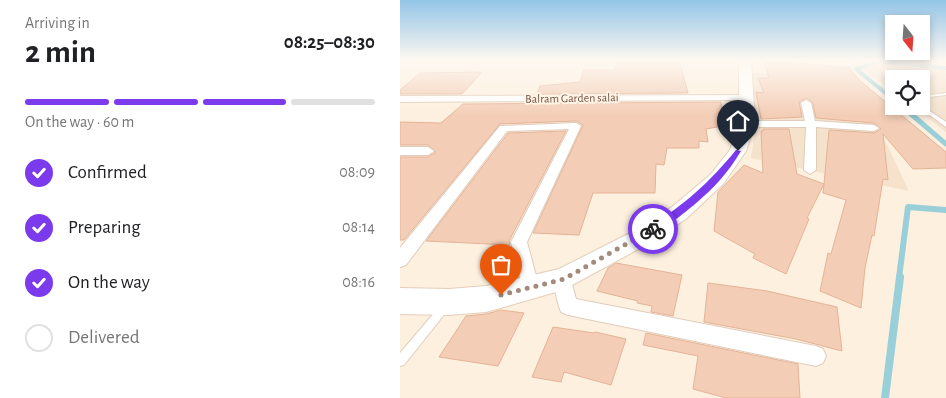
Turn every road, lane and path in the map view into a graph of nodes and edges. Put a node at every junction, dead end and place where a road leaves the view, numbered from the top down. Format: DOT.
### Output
graph roads {
  1 [pos="745,79"];
  2 [pos="946,94"];
  3 [pos="930,96"];
  4 [pos="745,97"];
  5 [pos="400,98"];
  6 [pos="806,103"];
  7 [pos="930,113"];
  8 [pos="747,124"];
  9 [pos="811,124"];
  10 [pos="946,125"];
  11 [pos="874,128"];
  12 [pos="400,151"];
  13 [pos="428,151"];
  14 [pos="810,170"];
  15 [pos="400,260"];
  16 [pos="564,279"];
  17 [pos="530,288"];
  18 [pos="400,301"];
  19 [pos="448,302"];
  20 [pos="816,356"];
  21 [pos="400,361"];
  1 -- 4 [label="main road"];
  2 -- 3 [label="lane"];
  4 -- 5 [label="street, Balram Garden salai"];
  4 -- 8 [label="main road"];
  6 -- 9 [label="street"];
  7 -- 10 [label="lane"];
  8 -- 9 [label="street"];
  8 -- 16 [label="main road"];
  9 -- 11 [label="street"];
  9 -- 14 [label="street"];
  12 -- 13 [label="street"];
  15 -- 17 [label="street"];
  16 -- 17 [label="main road"];
  16 -- 20 [label="street"];
  17 -- 19 [label="main road"];
  18 -- 19 [label="main road"];
  19 -- 21 [label="lane"];
}
